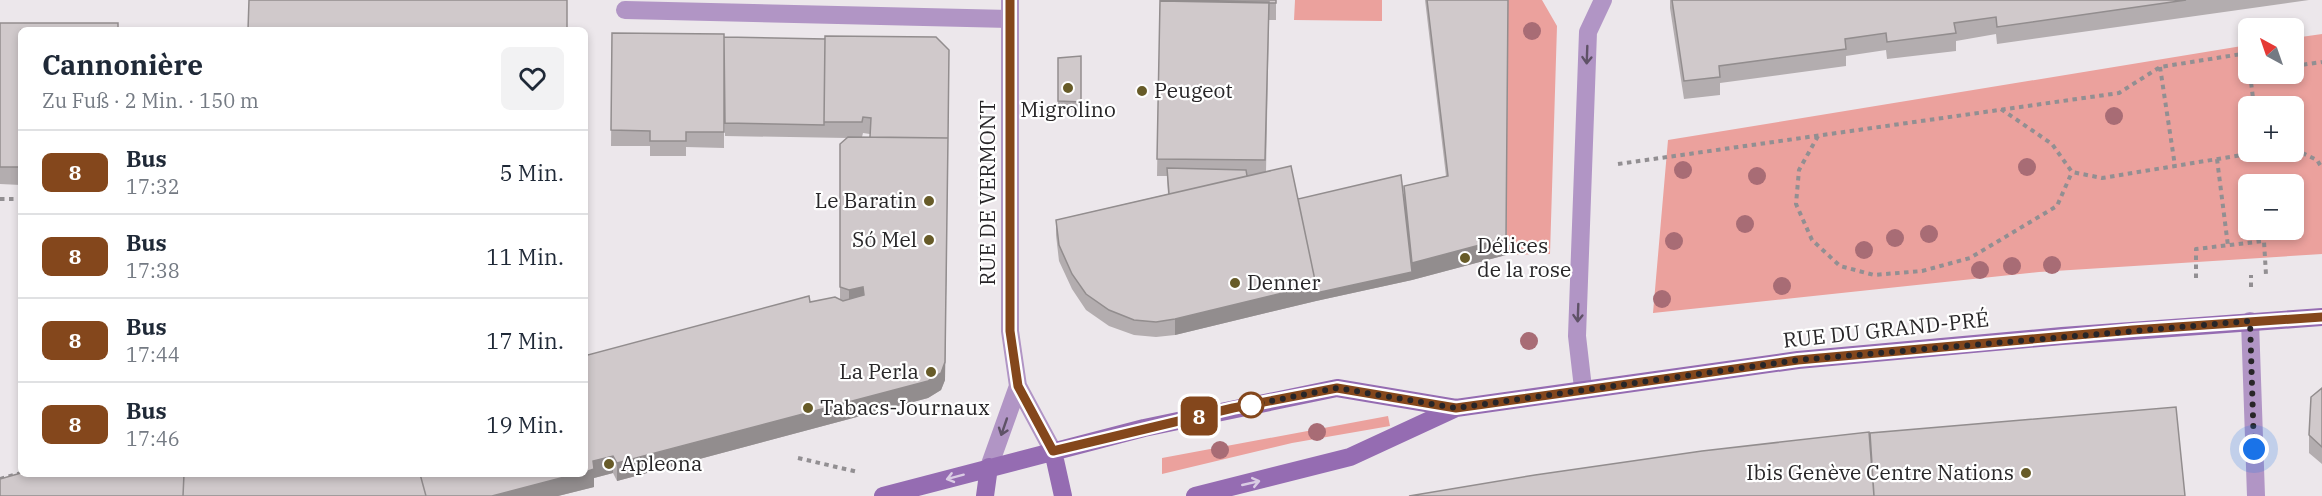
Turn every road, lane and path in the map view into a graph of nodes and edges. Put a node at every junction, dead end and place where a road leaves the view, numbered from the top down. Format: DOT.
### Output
graph roads {
  1 [pos="1010,0"];
  2 [pos="1603,0"];
  3 [pos="625,10"];
  4 [pos="1010,19"];
  5 [pos="2238,55"];
  6 [pos="2322,62"];
  7 [pos="2304,65"];
  8 [pos="2160,67"];
  9 [pos="2001,109"];
  10 [pos="1819,135"];
  11 [pos="2304,154"];
  12 [pos="2238,156"];
  13 [pos="2217,159"];
  14 [pos="1614,164"];
  15 [pos="2175,166"];
  16 [pos="2322,168"];
  17 [pos="2072,172"];
  18 [pos="0,199"];
  19 [pos="18,199"];
  20 [pos="2228,246"];
  21 [pos="2266,275"];
  22 [pos="2196,278"];
  23 [pos="2322,317"];
  24 [pos="2250,321"];
  25 [pos="1018,386"];
  26 [pos="1583,388"];
  27 [pos="1456,408"];
  28 [pos="1053,451"];
  29 [pos="989,468"];
  30 [pos="18,474"];
  31 [pos="0,479"];
  32 [pos="883,496"];
  33 [pos="986,496"];
  34 [pos="1063,496"];
  35 [pos="1194,496"];
  36 [pos="2256,496"];
  1 -- 4 [label="street, RUE DE VERMONT"];
  2 -- 26 [label="street, one-way"];
  3 -- 4 [label="street"];
  4 -- 25 [label="street, RUE DE VERMONT"];
  5 -- 8 [label="path"];
  6 -- 7 [label="path"];
  8 -- 9 [label="path"];
  8 -- 15 [label="path"];
  9 -- 10 [label="path"];
  9 -- 17 [label="path"];
  10 -- 14 [label="path"];
  10 -- 17 [label="path"];
  11 -- 16 [label="path"];
  12 -- 13 [label="path"];
  13 -- 15 [label="path"];
  13 -- 20 [label="path"];
  15 -- 17 [label="path"];
  18 -- 19 [label="path"];
  20 -- 21 [label="path"];
  20 -- 22 [label="path"];
  23 -- 24 [label="main road, RUE DU GRAND-PRÉ"];
  24 -- 26 [label="main road, RUE DU GRAND-PRÉ"];
  24 -- 36 [label="street"];
  25 -- 28 [label="street, RUE DE VERMONT"];
  25 -- 29 [label="street, RUE DE VERMONT, one-way"];
  26 -- 27 [label="main road, RUE DU GRAND-PRÉ"];
  27 -- 28 [label="main road, RUE DU GRAND-PRÉ"];
  35 -- 27 [label="main road, RUE DU GRAND-PRÉ, one-way"];
  28 -- 29 [label="main road, RUE DU GRAND-PRÉ"];
  28 -- 34 [label="main road"];
  29 -- 32 [label="main road, RUE DU GRAND-PRÉ, one-way"];
  29 -- 33 [label="main road"];
  30 -- 31 [label="path"];
}
